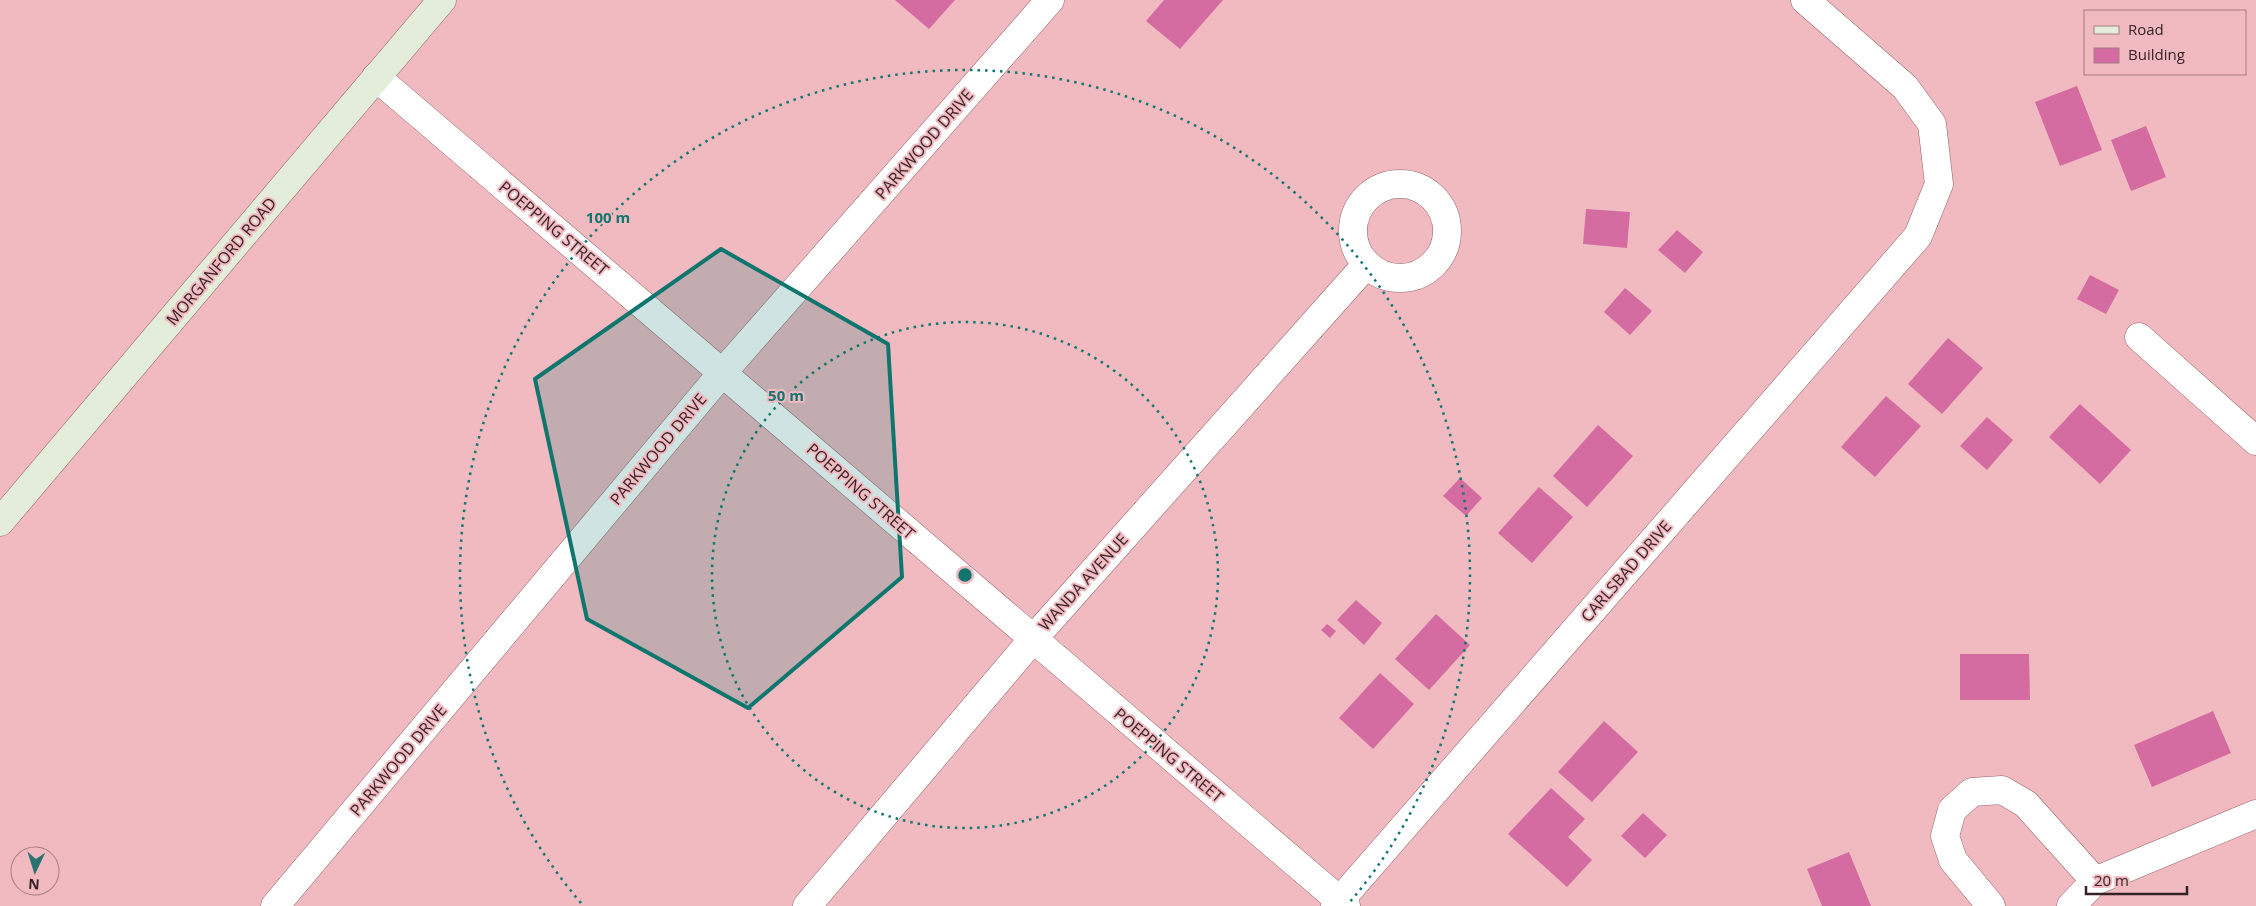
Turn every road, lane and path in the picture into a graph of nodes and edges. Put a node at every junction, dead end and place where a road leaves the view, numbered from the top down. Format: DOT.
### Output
graph roads {
  1 [pos="442,0"];
  2 [pos="1050,0"];
  3 [pos="1805,0"];
  4 [pos="376,78"];
  5 [pos="1366,265"];
  6 [pos="2139,337"];
  7 [pos="723,372"];
  8 [pos="2256,441"];
  9 [pos="0,522"];
  10 [pos="1033,639"];
  11 [pos="2256,814"];
  12 [pos="2096,881"];
  13 [pos="1340,904"];
  14 [pos="275,906"];
  15 [pos="807,906"];
  16 [pos="1991,906"];
  17 [pos="2071,906"];
  1 -- 4 [label="main road, MORGANFORD ROAD"];
  2 -- 7 [label="street, PARKWOOD DRIVE"];
  3 -- 13 [label="street, CARLSBAD DRIVE"];
  4 -- 7 [label="street, POEPPING STREET"];
  4 -- 9 [label="main road, MORGANFORD ROAD"];
  5 -- 10 [label="street, WANDA AVENUE"];
  6 -- 8 [label="street"];
  7 -- 10 [label="street, POEPPING STREET"];
  7 -- 14 [label="street, PARKWOOD DRIVE"];
  10 -- 13 [label="street, POEPPING STREET"];
  10 -- 15 [label="street, WANDA AVENUE"];
  11 -- 12 [label="street"];
  12 -- 16 [label="street"];
  12 -- 17 [label="street"];
}
